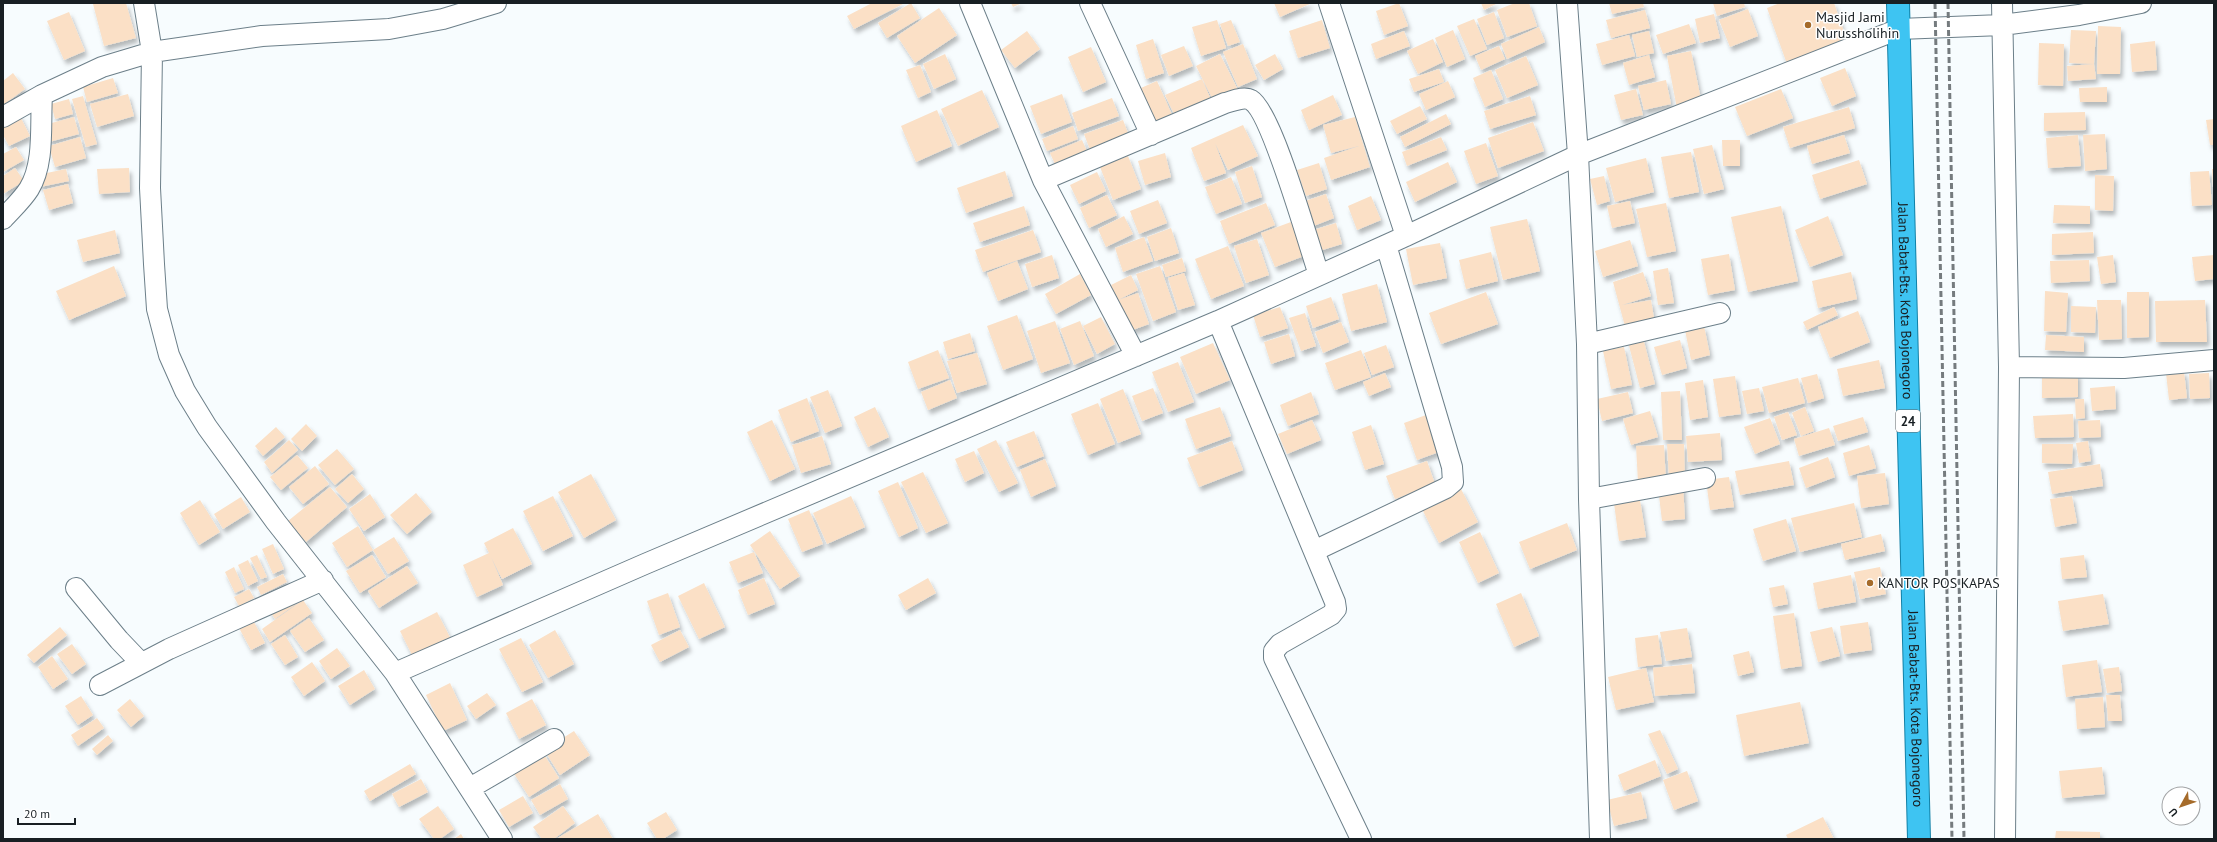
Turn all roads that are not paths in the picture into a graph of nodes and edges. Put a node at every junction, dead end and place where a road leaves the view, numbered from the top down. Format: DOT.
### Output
graph roads {
  1 [pos="144,3"];
  2 [pos="496,3"];
  3 [pos="970,3"];
  4 [pos="1090,3"];
  5 [pos="1329,3"];
  6 [pos="1567,3"];
  7 [pos="1898,3"];
  8 [pos="2002,3"];
  9 [pos="2141,3"];
  10 [pos="2002,25"];
  11 [pos="1899,29"];
  12 [pos="152,52"];
  13 [pos="42,95"];
  14 [pos="3,117"];
  15 [pos="1151,135"];
  16 [pos="1578,155"];
  17 [pos="1043,180"];
  18 [pos="3,219"];
  19 [pos="1406,236"];
  20 [pos="1386,245"];
  21 [pos="1319,275"];
  22 [pos="1720,313"];
  23 [pos="1218,321"];
  24 [pos="1587,344"];
  25 [pos="1136,356"];
  26 [pos="2214,360"];
  27 [pos="2009,367"];
  28 [pos="1705,478"];
  29 [pos="1589,499"];
  30 [pos="1314,550"];
  31 [pos="323,580"];
  32 [pos="76,588"];
  33 [pos="141,663"];
  34 [pos="395,673"];
  35 [pos="100,684"];
  36 [pos="554,739"];
  37 [pos="470,788"];
  38 [pos="502,839"];
  39 [pos="1361,839"];
  40 [pos="1600,839"];
  41 [pos="1919,839"];
  42 [pos="2005,839"];
  1 -- 12 [label="street"];
  2 -- 12 [label="street"];
  3 -- 17 [label="street"];
  4 -- 15 [label="street"];
  5 -- 19 [label="street"];
  6 -- 16 [label="street"];
  7 -- 11 [label="highway, Jalan Babat-Bts. Kota Bojonegoro / 24"];
  8 -- 10 [label="street"];
  9 -- 10 [label="street"];
  10 -- 11 [label="street"];
  10 -- 27 [label="street"];
  11 -- 16 [label="street"];
  11 -- 41 [label="highway, Jalan Babat-Bts. Kota Bojonegoro / 24"];
  12 -- 13 [label="street"];
  12 -- 31 [label="street"];
  13 -- 14 [label="street"];
  13 -- 18 [label="street"];
  15 -- 17 [label="street"];
  15 -- 21 [label="street"];
  16 -- 19 [label="street"];
  16 -- 24 [label="street"];
  17 -- 25 [label="street"];
  19 -- 20 [label="street"];
  20 -- 21 [label="street"];
  20 -- 30 [label="street"];
  21 -- 23 [label="street"];
  22 -- 24 [label="street"];
  23 -- 25 [label="street"];
  23 -- 30 [label="street"];
  24 -- 29 [label="street"];
  25 -- 34 [label="street"];
  26 -- 27 [label="street"];
  27 -- 42 [label="street"];
  28 -- 29 [label="street"];
  29 -- 40 [label="street"];
  30 -- 39 [label="street"];
  31 -- 33 [label="street"];
  31 -- 34 [label="street"];
  32 -- 33 [label="street"];
  33 -- 35 [label="street"];
  34 -- 37 [label="street"];
  36 -- 37 [label="street"];
  37 -- 38 [label="street"];
}
